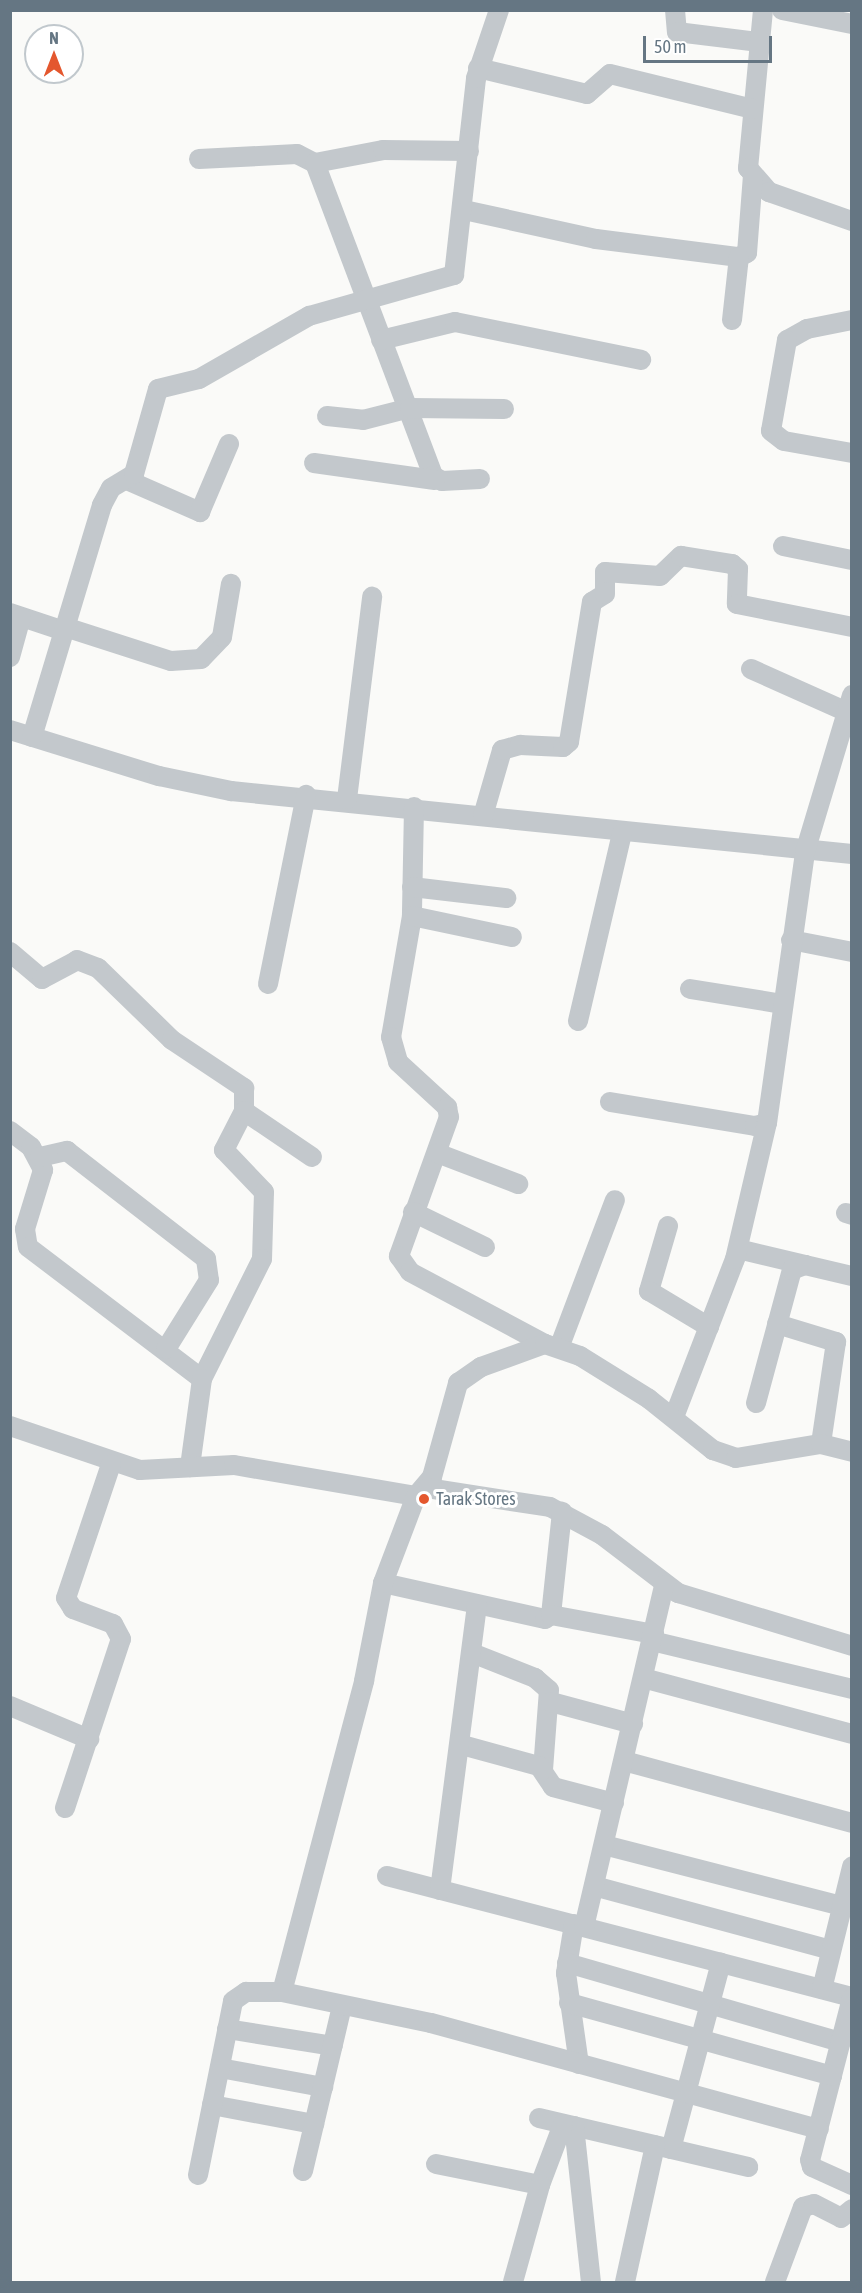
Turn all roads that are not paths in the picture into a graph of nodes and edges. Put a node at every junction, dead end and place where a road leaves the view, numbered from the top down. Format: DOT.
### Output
graph roads {
  1 [pos="499,10"];
  2 [pos="675,10"];
  3 [pos="763,10"];
  4 [pos="782,10"];
  5 [pos="852,24"];
  6 [pos="759,42"];
  7 [pos="478,68"];
  8 [pos="752,109"];
  9 [pos="470,151"];
  10 [pos="199,159"];
  11 [pos="315,163"];
  12 [pos="753,175"];
  13 [pos="464,210"];
  14 [pos="852,221"];
  15 [pos="739,257"];
  16 [pos="363,297"];
  17 [pos="732,320"];
  18 [pos="852,320"];
  19 [pos="381,340"];
  20 [pos="641,360"];
  21 [pos="410,408"];
  22 [pos="504,409"];
  23 [pos="327,416"];
  24 [pos="229,444"];
  25 [pos="852,453"];
  26 [pos="314,463"];
  27 [pos="480,479"];
  28 [pos="127,480"];
  29 [pos="435,480"];
  30 [pos="783,546"];
  31 [pos="852,560"];
  32 [pos="231,584"];
  33 [pos="372,597"];
  34 [pos="16,615"];
  35 [pos="852,627"];
  36 [pos="65,629"];
  37 [pos="10,657"];
  38 [pos="751,669"];
  39 [pos="848,717"];
  40 [pos="10,730"];
  41 [pos="32,737"];
  42 [pos="306,795"];
  43 [pos="347,799"];
  44 [pos="414,807"];
  45 [pos="483,816"];
  46 [pos="622,834"];
  47 [pos="805,852"];
  48 [pos="852,854"];
  49 [pos="412,887"];
  50 [pos="506,898"];
  51 [pos="412,916"];
  52 [pos="512,937"];
  53 [pos="790,940"];
  54 [pos="10,952"];
  55 [pos="852,952"];
  56 [pos="268,984"];
  57 [pos="690,988"];
  58 [pos="783,1004"];
  59 [pos="578,1021"];
  60 [pos="610,1102"];
  61 [pos="244,1111"];
  62 [pos="767,1123"];
  63 [pos="10,1131"];
  64 [pos="437,1152"];
  65 [pos="312,1156"];
  66 [pos="40,1157"];
  67 [pos="518,1184"];
  68 [pos="615,1200"];
  69 [pos="413,1212"];
  70 [pos="668,1226"];
  71 [pos="484,1247"];
  72 [pos="738,1249"];
  73 [pos="805,1265"];
  74 [pos="852,1276"];
  75 [pos="777,1324"];
  76 [pos="709,1327"];
  77 [pos="552,1346"];
  78 [pos="166,1349"];
  79 [pos="202,1379"];
  80 [pos="756,1404"];
  81 [pos="674,1418"];
  82 [pos="10,1426"];
  83 [pos="821,1444"];
  84 [pos="852,1452"];
  85 [pos="111,1464"];
  86 [pos="190,1467"];
  87 [pos="422,1492"];
  88 [pos="562,1512"];
  89 [pos="383,1583"];
  90 [pos="664,1586"];
  91 [pos="477,1604"];
  92 [pos="551,1615"];
  93 [pos="653,1638"];
  94 [pos="852,1646"];
  95 [pos="472,1653"];
  96 [pos="644,1678"];
  97 [pos="852,1689"];
  98 [pos="551,1702"];
  99 [pos="10,1707"];
  100 [pos="633,1724"];
  101 [pos="852,1734"];
  102 [pos="89,1739"];
  103 [pos="462,1745"];
  104 [pos="624,1761"];
  105 [pos="543,1770"];
  106 [pos="614,1803"];
  107 [pos="65,1808"];
  108 [pos="852,1824"];
  109 [pos="604,1845"];
  110 [pos="852,1867"];
  111 [pos="387,1876"];
  112 [pos="594,1886"];
  113 [pos="440,1890"];
  114 [pos="842,1906"];
  115 [pos="579,1926"];
  116 [pos="831,1950"];
  117 [pos="567,1962"];
  118 [pos="721,1962"];
  119 [pos="822,1989"];
  120 [pos="282,1992"];
  121 [pos="852,1997"];
  122 [pos="569,2003"];
  123 [pos="342,2006"];
  124 [pos="709,2007"];
  125 [pos="227,2029"];
  126 [pos="700,2040"];
  127 [pos="841,2042"];
  128 [pos="333,2046"];
  129 [pos="579,2064"];
  130 [pos="219,2068"];
  131 [pos="832,2076"];
  132 [pos="323,2087"];
  133 [pos="686,2094"];
  134 [pos="212,2105"];
  135 [pos="539,2118"];
  136 [pos="314,2124"];
  137 [pos="568,2125"];
  138 [pos="819,2129"];
  139 [pos="663,2147"];
  140 [pos="436,2164"];
  141 [pos="748,2167"];
  142 [pos="303,2171"];
  143 [pos="198,2175"];
  144 [pos="540,2185"];
  145 [pos="852,2185"];
  146 [pos="852,2209"];
  147 [pos="513,2283"];
  148 [pos="591,2283"];
  149 [pos="625,2283"];
  150 [pos="775,2283"];
  1 -- 7 [label="street"];
  2 -- 6 [label="street"];
  3 -- 6 [label="street"];
  4 -- 5 [label="street"];
  6 -- 8 [label="street"];
  7 -- 8 [label="street"];
  7 -- 9 [label="street"];
  8 -- 12 [label="street"];
  9 -- 11 [label="street"];
  9 -- 13 [label="street"];
  10 -- 11 [label="street"];
  11 -- 16 [label="street"];
  12 -- 14 [label="street"];
  12 -- 15 [label="street"];
  13 -- 15 [label="street"];
  13 -- 16 [label="street"];
  15 -- 17 [label="street"];
  16 -- 19 [label="street"];
  16 -- 28 [label="street"];
  18 -- 25 [label="street"];
  19 -- 20 [label="street"];
  19 -- 21 [label="street"];
  21 -- 22 [label="street"];
  21 -- 23 [label="street"];
  21 -- 29 [label="street"];
  24 -- 28 [label="street"];
  26 -- 29 [label="street"];
  27 -- 29 [label="street"];
  28 -- 36 [label="street"];
  30 -- 31 [label="street"];
  32 -- 36 [label="street"];
  33 -- 43 [label="street"];
  34 -- 36 [label="street"];
  34 -- 37 [label="street"];
  35 -- 45 [label="street"];
  36 -- 41 [label="street"];
  38 -- 39 [label="street"];
  39 -- 47 [label="street"];
  40 -- 41 [label="street"];
  41 -- 42 [label="street"];
  42 -- 43 [label="street"];
  42 -- 56 [label="street"];
  43 -- 44 [label="street"];
  44 -- 45 [label="street"];
  44 -- 49 [label="street"];
  45 -- 46 [label="street"];
  46 -- 47 [label="street"];
  46 -- 59 [label="street"];
  47 -- 48 [label="street"];
  47 -- 53 [label="street"];
  49 -- 50 [label="street"];
  49 -- 51 [label="street"];
  51 -- 52 [label="street"];
  51 -- 64 [label="street"];
  53 -- 55 [label="street"];
  53 -- 58 [label="street"];
  54 -- 61 [label="street"];
  57 -- 58 [label="street"];
  58 -- 62 [label="street"];
  60 -- 62 [label="street"];
  61 -- 65 [label="street"];
  61 -- 79 [label="street"];
  62 -- 72 [label="street"];
  63 -- 66 [label="street"];
  64 -- 67 [label="street"];
  64 -- 69 [label="street"];
  66 -- 78 [label="street"];
  66 -- 78 [label="street"];
  68 -- 77 [label="street"];
  69 -- 71 [label="street"];
  69 -- 77 [label="street"];
  70 -- 76 [label="street"];
  72 -- 73 [label="street"];
  72 -- 76 [label="street"];
  73 -- 74 [label="street"];
  73 -- 75 [label="street"];
  75 -- 80 [label="street"];
  75 -- 83 [label="street"];
  76 -- 81 [label="street"];
  77 -- 81 [label="street"];
  77 -- 87 [label="street"];
  78 -- 79 [label="street"];
  79 -- 86 [label="street"];
  81 -- 83 [label="street"];
  82 -- 85 [label="street"];
  83 -- 84 [label="street"];
  85 -- 86 [label="street"];
  85 -- 102 [label="street"];
  86 -- 87 [label="street"];
  87 -- 88 [label="street"];
  87 -- 89 [label="street"];
  88 -- 90 [label="street"];
  88 -- 92 [label="street"];
  89 -- 91 [label="street"];
  89 -- 120 [label="street"];
  90 -- 93 [label="street"];
  90 -- 94 [label="street"];
  91 -- 92 [label="street"];
  91 -- 95 [label="street"];
  92 -- 93 [label="street"];
  93 -- 96 [label="street"];
  93 -- 97 [label="street"];
  95 -- 98 [label="street"];
  95 -- 103 [label="street"];
  96 -- 100 [label="street"];
  96 -- 101 [label="street"];
  98 -- 100 [label="street"];
  98 -- 105 [label="street"];
  99 -- 102 [label="street"];
  100 -- 104 [label="street"];
  102 -- 107 [label="street"];
  103 -- 105 [label="street"];
  103 -- 113 [label="street"];
  104 -- 106 [label="street"];
  104 -- 108 [label="street"];
  105 -- 106 [label="street"];
  106 -- 109 [label="street"];
  109 -- 112 [label="street"];
  109 -- 114 [label="street"];
  110 -- 114 [label="street"];
  111 -- 113 [label="street"];
  112 -- 115 [label="street"];
  112 -- 116 [label="street"];
  113 -- 115 [label="street"];
  114 -- 116 [label="street"];
  115 -- 117 [label="street"];
  115 -- 118 [label="street"];
  116 -- 119 [label="street"];
  117 -- 122 [label="street"];
  117 -- 124 [label="street"];
  118 -- 119 [label="street"];
  118 -- 124 [label="street"];
  119 -- 121 [label="street"];
  120 -- 123 [label="street"];
  120 -- 125 [label="street"];
  121 -- 127 [label="street"];
  122 -- 126 [label="street"];
  122 -- 129 [label="street"];
  123 -- 128 [label="street"];
  123 -- 129 [label="street"];
  124 -- 126 [label="street"];
  124 -- 127 [label="street"];
  125 -- 128 [label="street"];
  125 -- 130 [label="street"];
  126 -- 131 [label="street"];
  126 -- 133 [label="street"];
  127 -- 131 [label="street"];
  128 -- 132 [label="street"];
  129 -- 133 [label="street"];
  130 -- 132 [label="street"];
  130 -- 134 [label="street"];
  131 -- 138 [label="street"];
  132 -- 136 [label="street"];
  133 -- 138 [label="street"];
  133 -- 139 [label="street"];
  134 -- 136 [label="street"];
  134 -- 143 [label="street"];
  135 -- 137 [label="street"];
  136 -- 142 [label="street"];
  137 -- 139 [label="street"];
  137 -- 144 [label="street"];
  137 -- 148 [label="street"];
  138 -- 145 [label="street"];
  139 -- 141 [label="street"];
  139 -- 149 [label="street"];
  140 -- 144 [label="street"];
  144 -- 147 [label="street"];
  146 -- 150 [label="street"];
}
